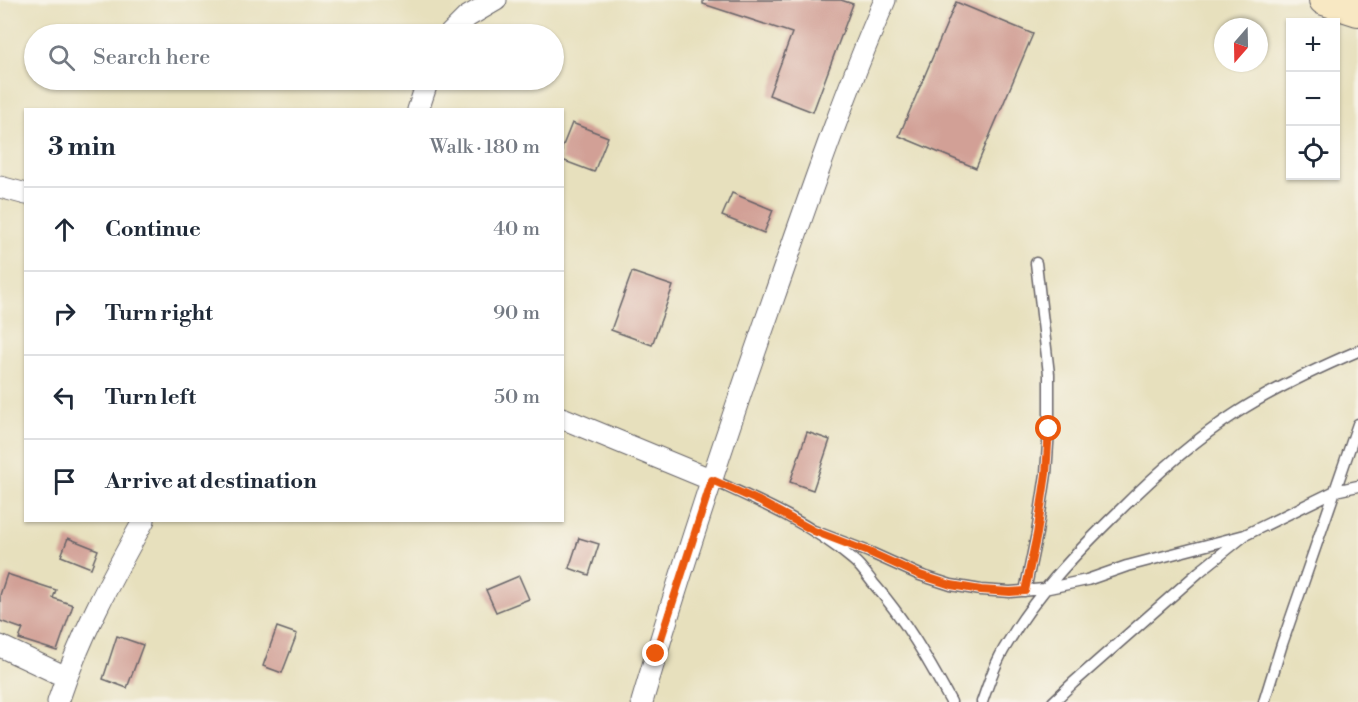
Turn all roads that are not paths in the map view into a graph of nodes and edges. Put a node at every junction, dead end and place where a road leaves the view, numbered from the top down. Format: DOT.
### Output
graph roads {
  1 [pos="496,0"];
  2 [pos="885,0"];
  3 [pos="1324,0"];
  4 [pos="1358,11"];
  5 [pos="460,24"];
  6 [pos="425,90"];
  7 [pos="419,108"];
  8 [pos="0,187"];
  9 [pos="24,193"];
  10 [pos="1036,263"];
  11 [pos="1358,351"];
  12 [pos="564,418"];
  13 [pos="1358,424"];
  14 [pos="712,480"];
  15 [pos="1358,486"];
  16 [pos="1335,491"];
  17 [pos="143,522"];
  18 [pos="814,531"];
  19 [pos="1245,535"];
  20 [pos="1044,589"];
  21 [pos="1025,591"];
  22 [pos="0,646"];
  23 [pos="66,677"];
  24 [pos="58,702"];
  25 [pos="642,702"];
  26 [pos="951,702"];
  27 [pos="982,702"];
  28 [pos="1053,702"];
  29 [pos="1264,702"];
  1 -- 5 [label="street"];
  2 -- 14 [label="street"];
  3 -- 4 [label="street"];
  6 -- 7 [label="street"];
  8 -- 9 [label="street"];
  10 -- 21 [label="lane"];
  11 -- 20 [label="lane"];
  12 -- 14 [label="street"];
  13 -- 16 [label="lane"];
  14 -- 18 [label="lane"];
  14 -- 25 [label="street"];
  15 -- 16 [label="lane"];
  16 -- 19 [label="lane"];
  16 -- 29 [label="lane"];
  17 -- 23 [label="street"];
  18 -- 21 [label="lane"];
  18 -- 26 [label="lane"];
  19 -- 20 [label="lane"];
  19 -- 28 [label="lane"];
  20 -- 21 [label="lane"];
  20 -- 27 [label="lane"];
  22 -- 23 [label="street"];
  23 -- 24 [label="street"];
}
